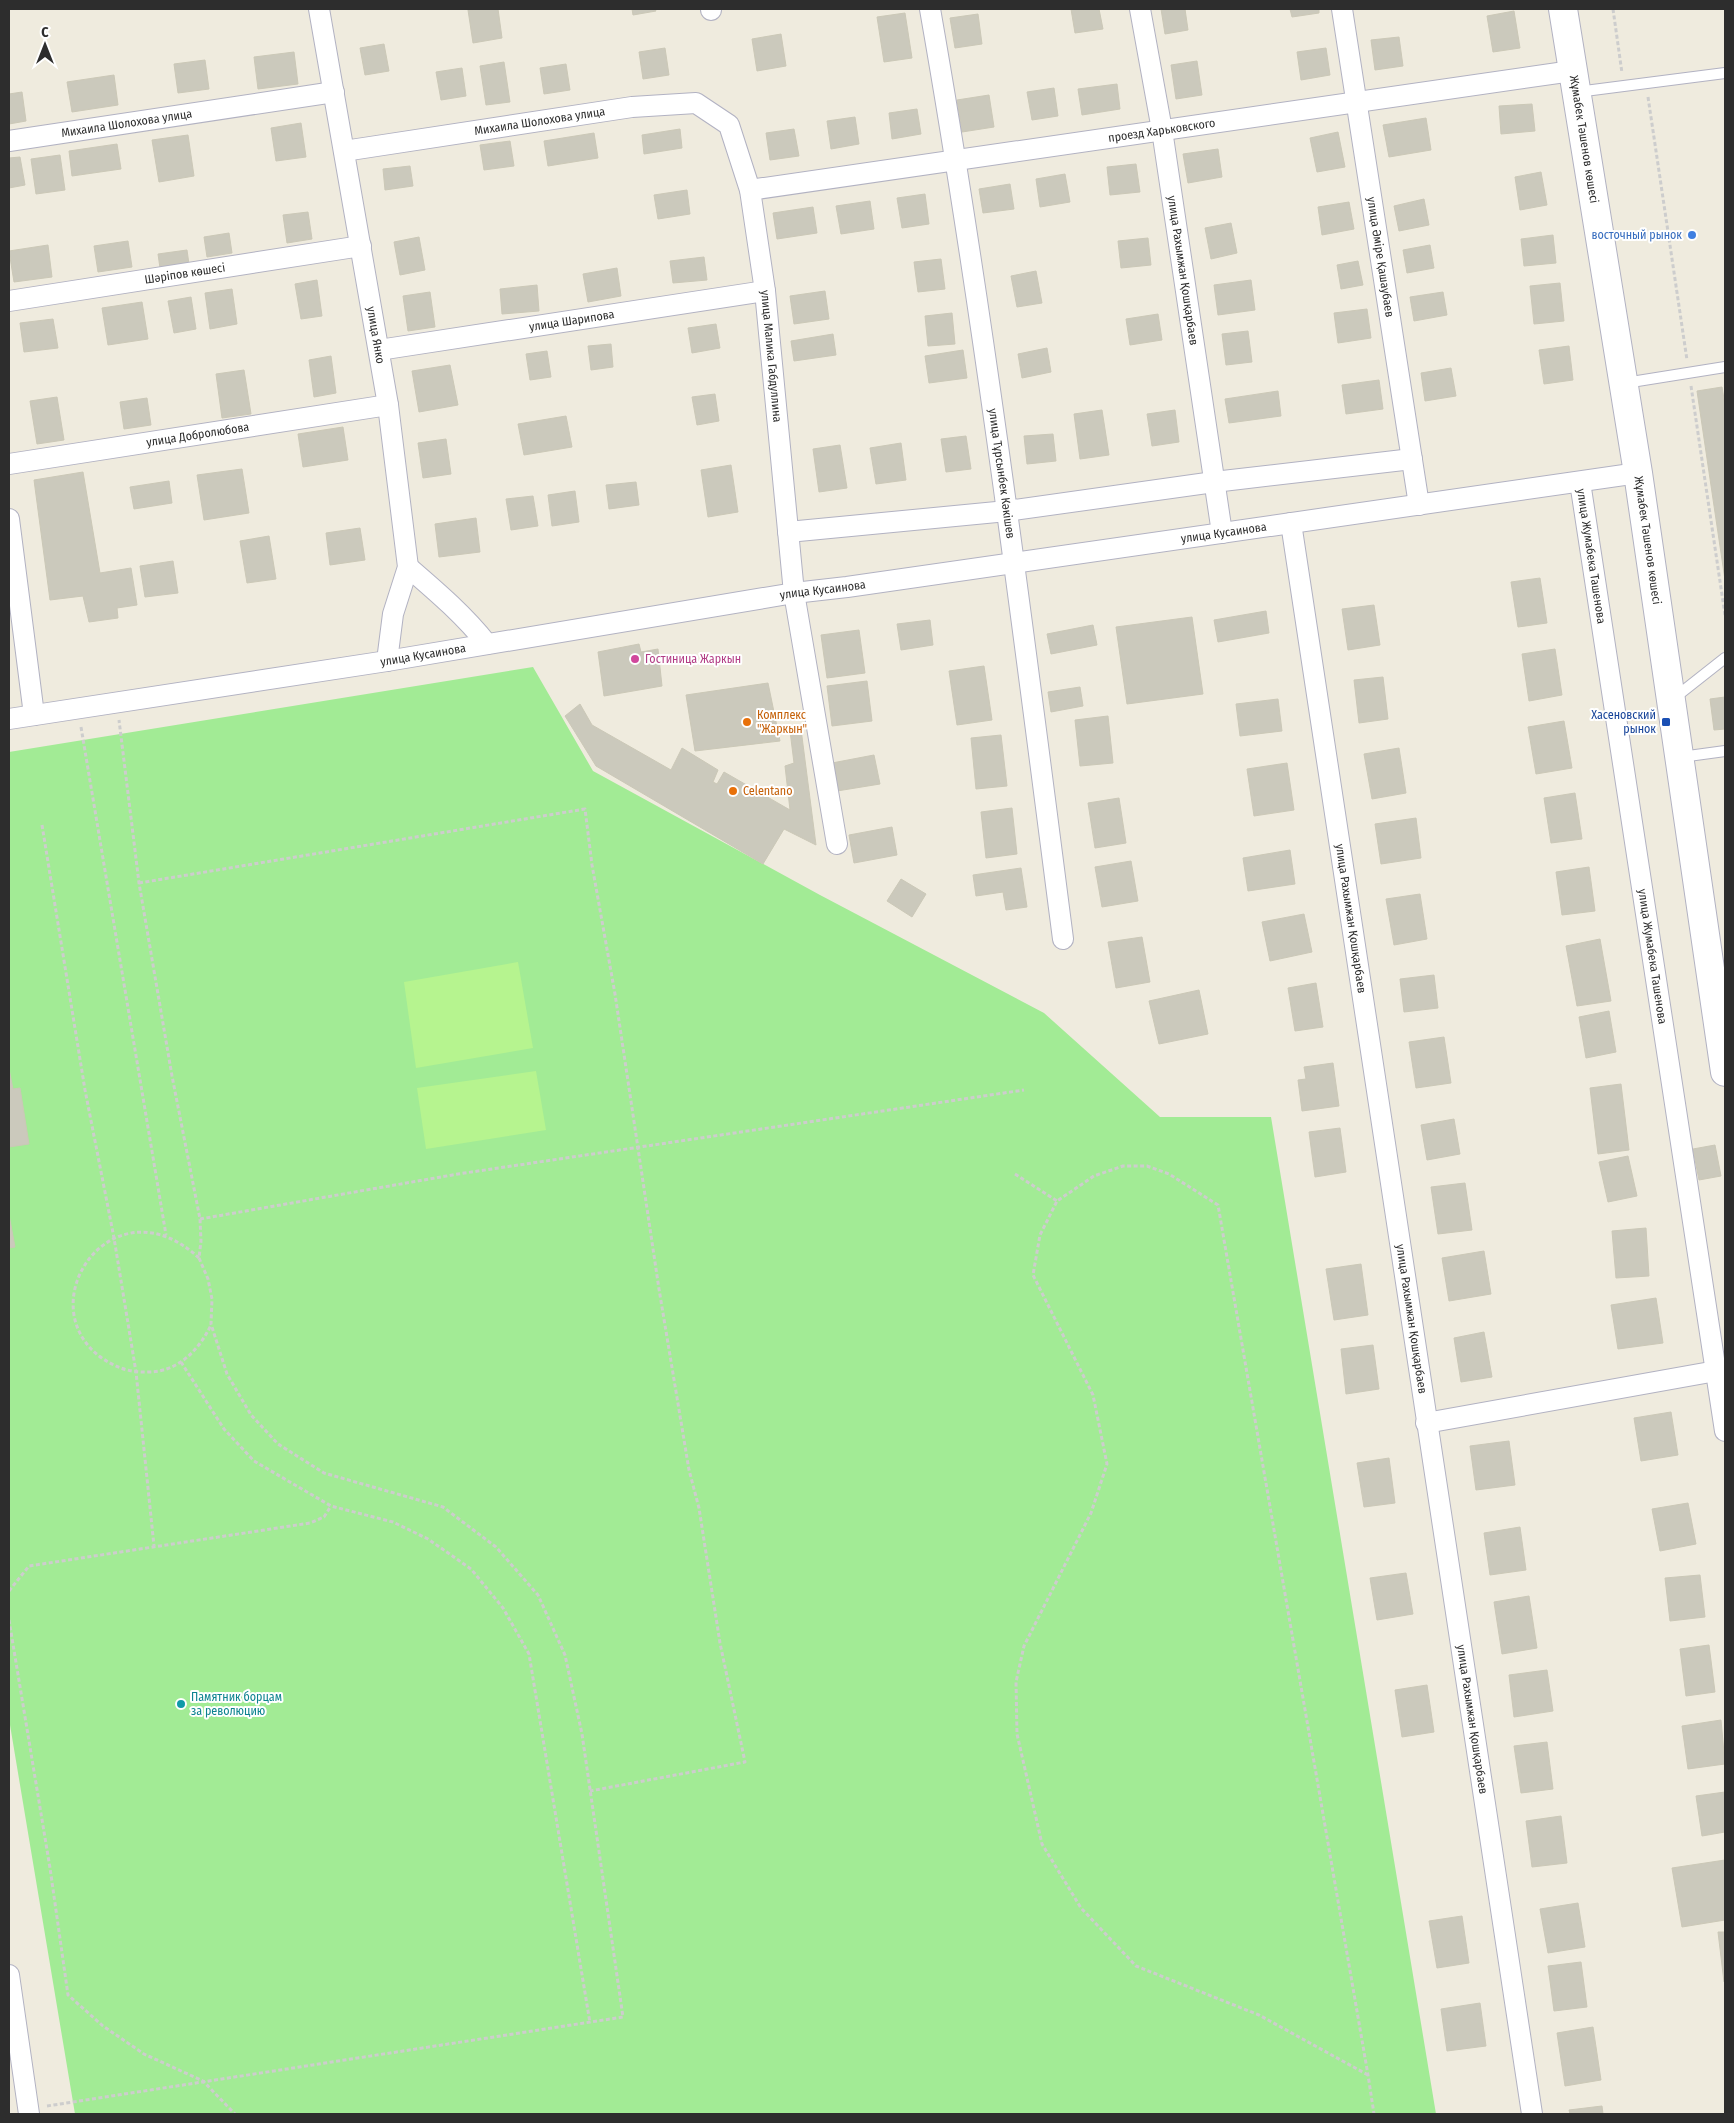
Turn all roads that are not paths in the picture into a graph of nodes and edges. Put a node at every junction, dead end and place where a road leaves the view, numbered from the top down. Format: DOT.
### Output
graph roads {
  1 [pos="319,9"];
  2 [pos="930,9"];
  3 [pos="1140,9"];
  4 [pos="1342,9"];
  5 [pos="1563,9"];
  6 [pos="1725,73"];
  7 [pos="1574,82"];
  8 [pos="334,92"];
  9 [pos="1358,102"];
  10 [pos="728,125"];
  11 [pos="1162,130"];
  12 [pos="9,140"];
  13 [pos="344,151"];
  14 [pos="957,160"];
  15 [pos="750,190"];
  16 [pos="361,246"];
  17 [pos="765,291"];
  18 [pos="9,301"];
  19 [pos="379,350"];
  20 [pos="1725,368"];
  21 [pos="1624,383"];
  22 [pos="388,405"];
  23 [pos="1412,459"];
  24 [pos="9,464"];
  25 [pos="1638,473"];
  26 [pos="1214,482"];
  27 [pos="1580,482"];
  28 [pos="1419,505"];
  29 [pos="1007,511"];
  30 [pos="9,519"];
  31 [pos="1291,523"];
  32 [pos="788,532"];
  33 [pos="1222,533"];
  34 [pos="1014,563"];
  35 [pos="408,568"];
  36 [pos="794,592"];
  37 [pos="487,644"];
  38 [pos="1725,658"];
  39 [pos="387,661"];
  40 [pos="1672,700"];
  41 [pos="34,715"];
  42 [pos="9,719"];
  43 [pos="1725,751"];
  44 [pos="1681,756"];
  45 [pos="837,844"];
  46 [pos="1063,939"];
  47 [pos="1716,973"];
  48 [pos="1725,1072"];
  49 [pos="1717,1319"];
  50 [pos="1716,1371"];
  51 [pos="1426,1423"];
  52 [pos="1725,1431"];
  53 [pos="9,1975"];
  54 [pos="29,2112"];
  55 [pos="1532,2114"];
  1 -- 8 [label="street, улица Янко"];
  2 -- 14 [label="street, улица Тұрсынбек Кәкішев"];
  3 -- 11 [label="street, улица Рахымжан Қошқарбаев"];
  4 -- 9 [label="street, улица Әміре Қашаубаев"];
  5 -- 7 [label="main road, Жұмабек Тәшенов көшесі"];
  6 -- 7 [label="lane"];
  7 -- 9 [label="street, проезд Харьковского"];
  7 -- 21 [label="main road, Жұмабек Тәшенов көшесі"];
  8 -- 12 [label="street, Михаила Шолохова улица"];
  8 -- 13 [label="street, улица Янко"];
  9 -- 11 [label="street, проезд Харьковского"];
  9 -- 23 [label="street, улица Әміре Қашаубаев"];
  10 -- 13 [label="street, Михаила Шолохова улица"];
  10 -- 15 [label="street, улица Малика Габдуллина"];
  11 -- 14 [label="street, проезд Харьковского"];
  11 -- 26 [label="street, улица Рахымжан Қошқарбаев"];
  13 -- 16 [label="street, улица Янко"];
  14 -- 15 [label="street, проезд Харьковского"];
  14 -- 29 [label="street, улица Тұрсынбек Кәкішев"];
  15 -- 17 [label="street, улица Малика Габдуллина"];
  16 -- 18 [label="street, Шәріпов көшесі"];
  16 -- 19 [label="street, улица Янко"];
  17 -- 19 [label="street, улица Шарипова"];
  17 -- 32 [label="street, улица Малика Габдуллина"];
  19 -- 22 [label="street, улица Янко"];
  20 -- 21 [label="lane"];
  21 -- 25 [label="main road, Жұмабек Тәшенов көшесі"];
  22 -- 24 [label="street, улица Добролюбова"];
  22 -- 35 [label="street, улица Янко"];
  23 -- 26 [label="street"];
  23 -- 28 [label="street, улица Әміре Қашаубаев"];
  25 -- 27 [label="street, улица Кусаинова"];
  25 -- 40 [label="main road, Жұмабек Тәшенов көшесі"];
  26 -- 29 [label="street"];
  26 -- 33 [label="street, улица Рахымжан Қошқарбаев"];
  27 -- 28 [label="street, улица Кусаинова"];
  27 -- 49 [label="street, улица Жумабека Ташенова"];
  28 -- 31 [label="street, улица Кусаинова"];
  29 -- 32 [label="street"];
  29 -- 34 [label="street, улица Тұрсынбек Кәкішев"];
  30 -- 41 [label="street"];
  31 -- 33 [label="street, улица Кусаинова"];
  31 -- 51 [label="street, улица Рахымжан Қошқарбаев"];
  32 -- 36 [label="street, улица Малика Габдуллина"];
  33 -- 34 [label="street, улица Кусаинова"];
  34 -- 36 [label="street, улица Кусаинова"];
  34 -- 46 [label="street, улица Тұрсынбек Кәкішев"];
  35 -- 37 [label="street"];
  35 -- 39 [label="street, улица Янко"];
  36 -- 37 [label="street, улица Кусаинова"];
  36 -- 45 [label="street, улица Малика Габдуллина"];
  37 -- 39 [label="street, улица Кусаинова"];
  38 -- 40 [label="lane"];
  39 -- 41 [label="street, улица Кусаинова"];
  40 -- 44 [label="main road, Жұмабек Тәшенов көшесі"];
  41 -- 42 [label="street, улица Кусаинова"];
  43 -- 44 [label="lane"];
  44 -- 47 [label="main road, Жұмабек Тәшенов көшесі"];
  47 -- 48 [label="main road, Жұмабек Тәшенов көшесі"];
  49 -- 50 [label="street, улица Жумабека Ташенова"];
  50 -- 51 [label="street"];
  50 -- 52 [label="street, улица Жумабека Ташенова"];
  51 -- 55 [label="street, улица Рахымжан Қошқарбаев"];
  53 -- 54 [label="street"];
}
